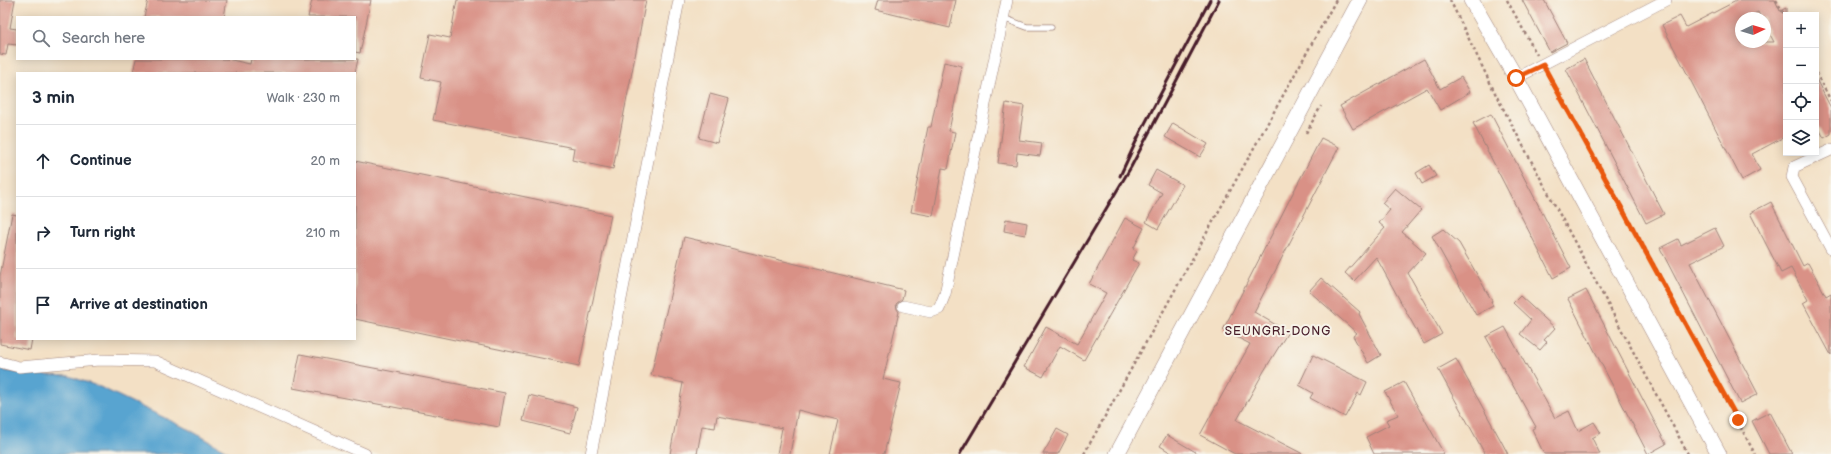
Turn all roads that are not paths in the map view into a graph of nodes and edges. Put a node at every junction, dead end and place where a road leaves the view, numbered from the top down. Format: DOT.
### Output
graph roads {
  1 [pos="679,0"];
  2 [pos="1007,0"];
  3 [pos="1360,0"];
  4 [pos="1471,0"];
  5 [pos="1666,0"];
  6 [pos="1003,18"];
  7 [pos="1051,27"];
  8 [pos="1516,78"];
  9 [pos="1831,150"];
  10 [pos="1831,249"];
  11 [pos="903,306"];
  12 [pos="0,362"];
  13 [pos="365,454"];
  14 [pos="591,454"];
  15 [pos="1117,454"];
  16 [pos="1719,454"];
  1 -- 14 [label="street"];
  2 -- 6 [label="street"];
  3 -- 15 [label="main road"];
  4 -- 8 [label="main road"];
  5 -- 8 [label="street"];
  6 -- 7 [label="lane"];
  6 -- 11 [label="street"];
  8 -- 16 [label="main road"];
  9 -- 10 [label="street"];
  12 -- 13 [label="street"];
}
